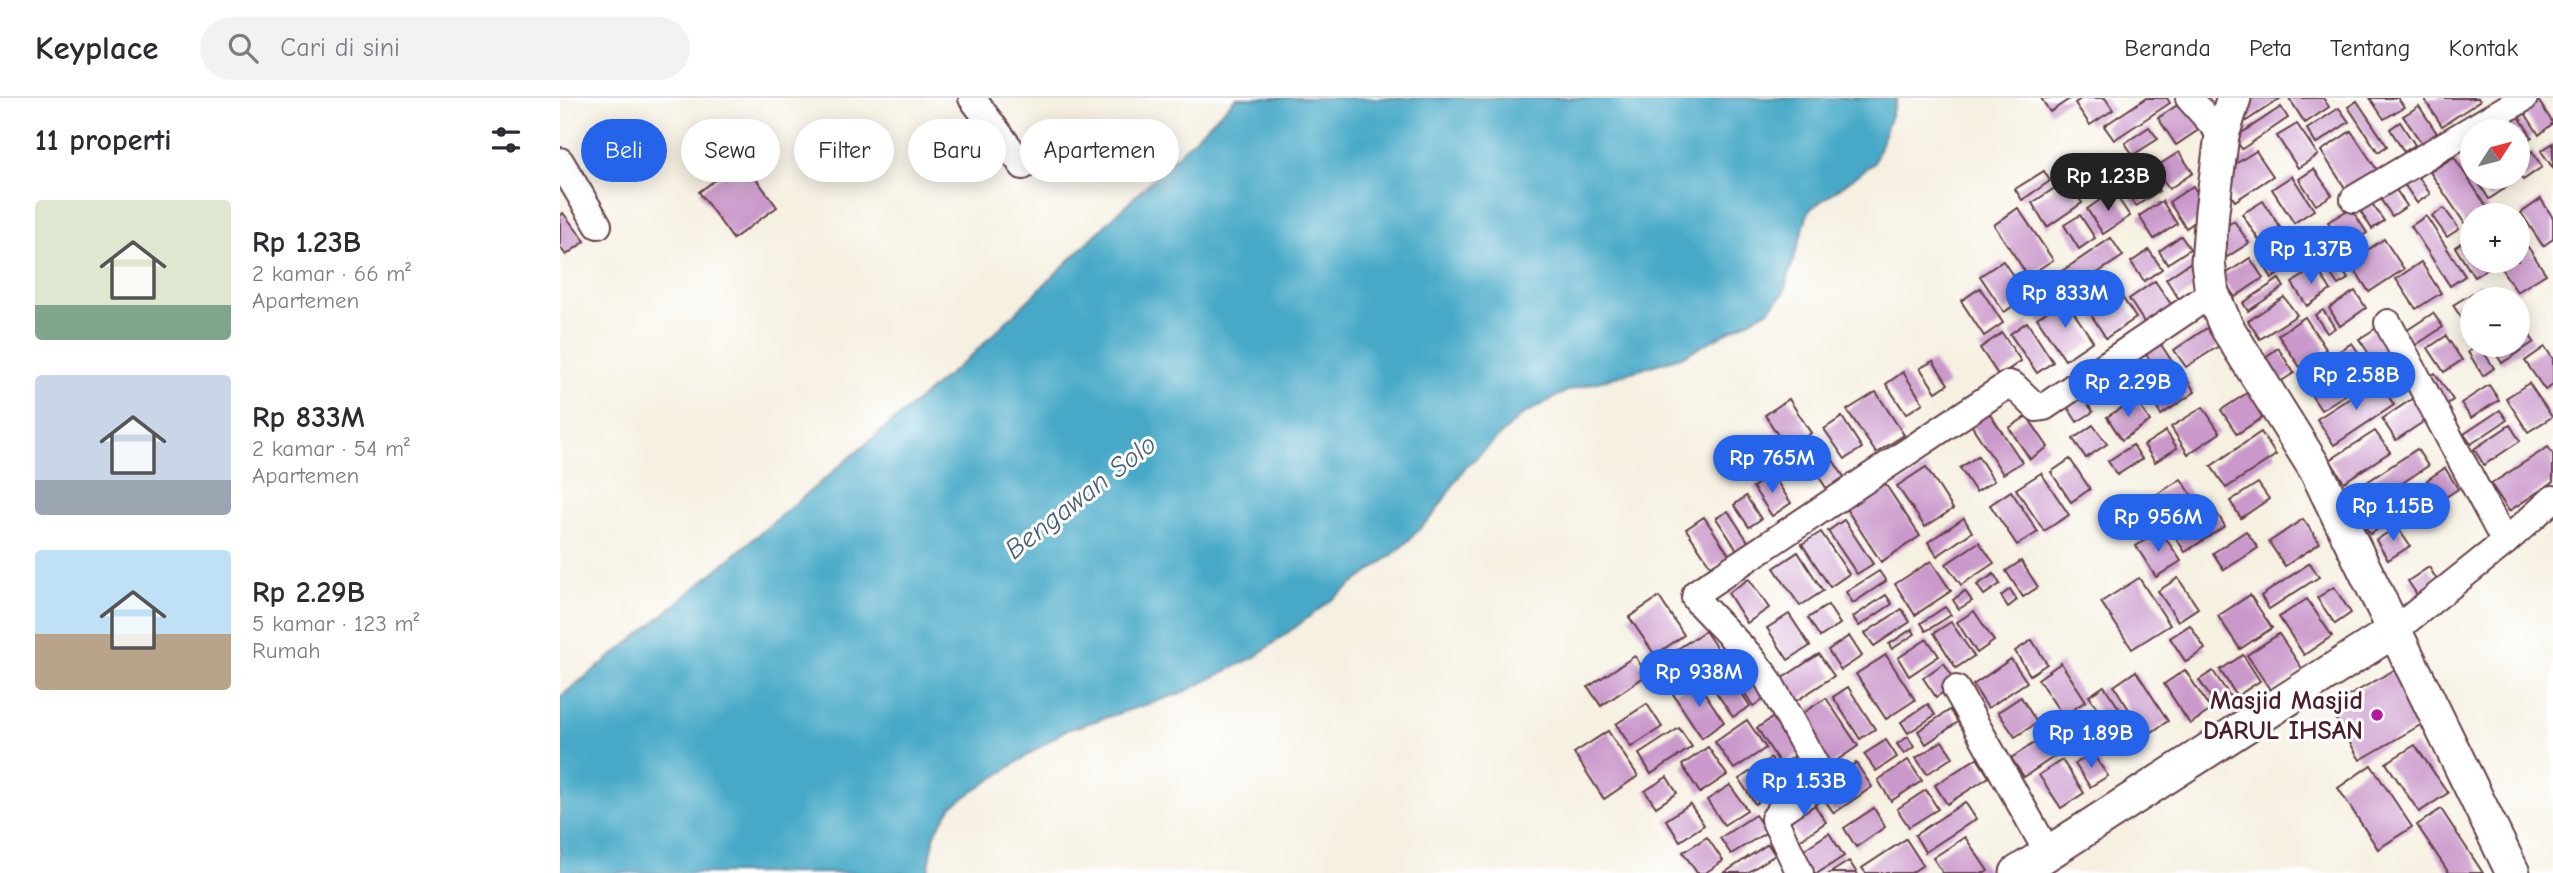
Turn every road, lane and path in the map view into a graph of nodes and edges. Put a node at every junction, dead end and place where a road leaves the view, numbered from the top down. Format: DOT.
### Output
graph roads {
  1 [pos="972,98"];
  2 [pos="2189,98"];
  3 [pos="2234,98"];
  4 [pos="2525,98"];
  5 [pos="2222,135"];
  6 [pos="560,161"];
  7 [pos="1020,162"];
  8 [pos="2354,199"];
  9 [pos="598,225"];
  10 [pos="2212,293"];
  11 [pos="2388,323"];
  12 [pos="2553,499"];
  13 [pos="2505,542"];
  14 [pos="2395,630"];
  15 [pos="1956,689"];
  16 [pos="2048,853"];
  17 [pos="1800,873"];
  18 [pos="2017,873"];
  19 [pos="2513,873"];
  1 -- 7 [label="street"];
  2 -- 5 [label="street"];
  3 -- 5 [label="street"];
  4 -- 8 [label="street"];
  5 -- 10 [label="street"];
  6 -- 9 [label="street"];
  10 -- 14 [label="street"];
  10 -- 17 [label="street"];
  11 -- 13 [label="street"];
  12 -- 13 [label="street"];
  13 -- 14 [label="street"];
  14 -- 16 [label="street"];
  14 -- 19 [label="street"];
  15 -- 16 [label="street"];
  16 -- 18 [label="street"];
}
